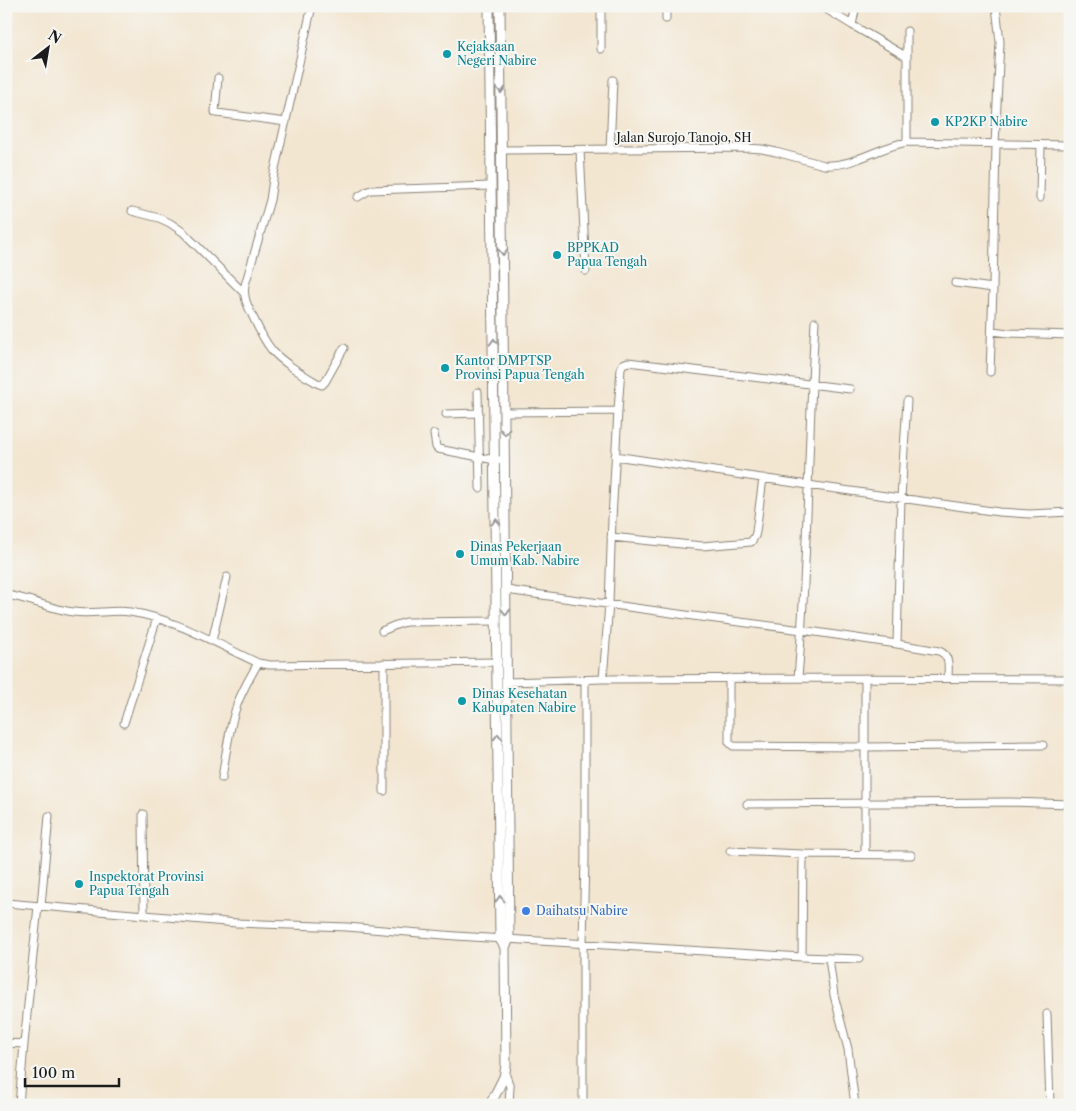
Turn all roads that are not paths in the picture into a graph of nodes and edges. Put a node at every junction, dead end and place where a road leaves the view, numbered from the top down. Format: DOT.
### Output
graph roads {
  1 [pos="312,6"];
  2 [pos="489,6"];
  3 [pos="500,6"];
  4 [pos="601,6"];
  5 [pos="666,6"];
  6 [pos="822,6"];
  7 [pos="856,6"];
  8 [pos="996,6"];
  9 [pos="666,20"];
  10 [pos="852,25"];
  11 [pos="908,31"];
  12 [pos="490,46"];
  13 [pos="501,46"];
  14 [pos="601,48"];
  15 [pos="907,57"];
  16 [pos="218,78"];
  17 [pos="612,80"];
  18 [pos="286,122"];
  19 [pos="907,142"];
  20 [pos="996,144"];
  21 [pos="1041,145"];
  22 [pos="1070,145"];
  23 [pos="502,150"];
  24 [pos="580,150"];
  25 [pos="610,150"];
  26 [pos="492,186"];
  27 [pos="358,197"];
  28 [pos="1040,198"];
  29 [pos="132,210"];
  30 [pos="502,221"];
  31 [pos="492,222"];
  32 [pos="586,271"];
  33 [pos="956,283"];
  34 [pos="993,288"];
  35 [pos="244,293"];
  36 [pos="815,322"];
  37 [pos="992,331"];
  38 [pos="1070,335"];
  39 [pos="344,348"];
  40 [pos="990,372"];
  41 [pos="812,384"];
  42 [pos="850,389"];
  43 [pos="478,392"];
  44 [pos="907,401"];
  45 [pos="618,411"];
  46 [pos="504,412"];
  47 [pos="479,413"];
  48 [pos="446,414"];
  49 [pos="434,434"];
  50 [pos="615,456"];
  51 [pos="479,457"];
  52 [pos="500,460"];
  53 [pos="763,478"];
  54 [pos="808,485"];
  55 [pos="480,488"];
  56 [pos="901,498"];
  57 [pos="1070,512"];
  58 [pos="611,536"];
  59 [pos="227,577"];
  60 [pos="506,590"];
  61 [pos="6,595"];
  62 [pos="609,604"];
  63 [pos="157,618"];
  64 [pos="497,621"];
  65 [pos="802,630"];
  66 [pos="382,631"];
  67 [pos="212,641"];
  68 [pos="897,644"];
  69 [pos="258,662"];
  70 [pos="498,662"];
  71 [pos="384,663"];
  72 [pos="730,678"];
  73 [pos="798,678"];
  74 [pos="865,678"];
  75 [pos="948,678"];
  76 [pos="603,679"];
  77 [pos="1070,679"];
  78 [pos="585,680"];
  79 [pos="507,682"];
  80 [pos="124,723"];
  81 [pos="1043,745"];
  82 [pos="865,747"];
  83 [pos="222,778"];
  84 [pos="384,791"];
  85 [pos="746,804"];
  86 [pos="866,804"];
  87 [pos="1070,804"];
  88 [pos="143,814"];
  89 [pos="49,816"];
  90 [pos="730,851"];
  91 [pos="803,854"];
  92 [pos="865,854"];
  93 [pos="911,854"];
  94 [pos="6,903"];
  95 [pos="39,906"];
  96 [pos="144,915"];
  97 [pos="505,942"];
  98 [pos="582,943"];
  99 [pos="802,957"];
  100 [pos="829,958"];
  101 [pos="859,959"];
  102 [pos="1047,1014"];
  103 [pos="6,1043"];
  104 [pos="24,1044"];
  105 [pos="505,1073"];
  106 [pos="19,1105"];
  107 [pos="490,1105"];
  108 [pos="509,1105"];
  109 [pos="583,1105"];
  110 [pos="855,1105"];
  111 [pos="1050,1105"];
  1 -- 18 [label="street"];
  2 -- 12 [label="main road"];
  3 -- 13 [label="main road"];
  4 -- 14 [label="street"];
  5 -- 9 [label="street"];
  6 -- 10 [label="street"];
  7 -- 10 [label="street"];
  8 -- 20 [label="street"];
  10 -- 15 [label="street"];
  11 -- 15 [label="street"];
  12 -- 13 [label="main road"];
  12 -- 26 [label="main road"];
  13 -- 23 [label="main road, one-way"];
  15 -- 19 [label="street"];
  16 -- 18 [label="street"];
  17 -- 25 [label="street"];
  18 -- 35 [label="street"];
  19 -- 20 [label="street, Jalan Surojo Tanojo, SH"];
  19 -- 25 [label="street, Jalan Surojo Tanojo, SH"];
  20 -- 21 [label="street, Jalan Surojo Tanojo, SH"];
  20 -- 34 [label="street"];
  21 -- 22 [label="street, Jalan Surojo Tanojo, SH"];
  21 -- 28 [label="street"];
  23 -- 24 [label="street, Jalan Surojo Tanojo, SH"];
  23 -- 30 [label="main road"];
  24 -- 25 [label="street, Jalan Surojo Tanojo, SH"];
  24 -- 32 [label="street"];
  26 -- 27 [label="street"];
  26 -- 31 [label="main road"];
  29 -- 35 [label="street"];
  30 -- 31 [label="main road"];
  30 -- 46 [label="main road, one-way"];
  52 -- 31 [label="main road, one-way"];
  33 -- 34 [label="street"];
  34 -- 37 [label="street"];
  35 -- 39 [label="street"];
  36 -- 41 [label="street"];
  37 -- 38 [label="street"];
  37 -- 40 [label="street"];
  41 -- 42 [label="street"];
  41 -- 45 [label="street"];
  41 -- 54 [label="street"];
  43 -- 47 [label="street"];
  44 -- 56 [label="street"];
  45 -- 46 [label="street"];
  45 -- 50 [label="street"];
  46 -- 52 [label="main road, one-way"];
  47 -- 48 [label="street"];
  47 -- 51 [label="street"];
  49 -- 51 [label="street"];
  50 -- 53 [label="street"];
  50 -- 58 [label="street"];
  51 -- 52 [label="street"];
  51 -- 55 [label="street"];
  52 -- 60 [label="main road"];
  64 -- 52 [label="main road, one-way"];
  53 -- 54 [label="street"];
  53 -- 58 [label="street"];
  54 -- 56 [label="street"];
  54 -- 65 [label="street"];
  56 -- 57 [label="street"];
  56 -- 68 [label="street"];
  58 -- 62 [label="street"];
  59 -- 67 [label="street"];
  60 -- 62 [label="street"];
  60 -- 79 [label="main road, one-way"];
  61 -- 63 [label="street"];
  62 -- 65 [label="street"];
  62 -- 76 [label="street"];
  63 -- 67 [label="street"];
  63 -- 80 [label="street"];
  64 -- 66 [label="street"];
  64 -- 70 [label="main road"];
  65 -- 68 [label="street"];
  65 -- 73 [label="street"];
  67 -- 69 [label="street"];
  68 -- 75 [label="street"];
  69 -- 71 [label="street"];
  69 -- 83 [label="street"];
  70 -- 71 [label="street"];
  97 -- 70 [label="main road, one-way"];
  71 -- 84 [label="street"];
  72 -- 73 [label="street"];
  72 -- 76 [label="street"];
  72 -- 82 [label="street"];
  73 -- 74 [label="street"];
  74 -- 75 [label="street"];
  74 -- 82 [label="street"];
  75 -- 77 [label="street"];
  76 -- 78 [label="street"];
  78 -- 79 [label="street"];
  78 -- 98 [label="street"];
  79 -- 97 [label="main road"];
  81 -- 82 [label="street"];
  82 -- 86 [label="street"];
  85 -- 86 [label="street"];
  86 -- 87 [label="street"];
  86 -- 92 [label="street"];
  88 -- 96 [label="street"];
  89 -- 95 [label="street"];
  90 -- 91 [label="street"];
  91 -- 92 [label="street"];
  91 -- 99 [label="street"];
  92 -- 93 [label="street"];
  94 -- 95 [label="street"];
  95 -- 96 [label="street"];
  95 -- 104 [label="street"];
  96 -- 97 [label="street"];
  97 -- 98 [label="street"];
  97 -- 105 [label="main road"];
  98 -- 99 [label="street"];
  98 -- 109 [label="street"];
  99 -- 100 [label="street"];
  100 -- 101 [label="street"];
  100 -- 110 [label="street"];
  102 -- 111 [label="street"];
  103 -- 104 [label="street"];
  104 -- 106 [label="street"];
  105 -- 107 [label="main road"];
  105 -- 108 [label="street"];
}
